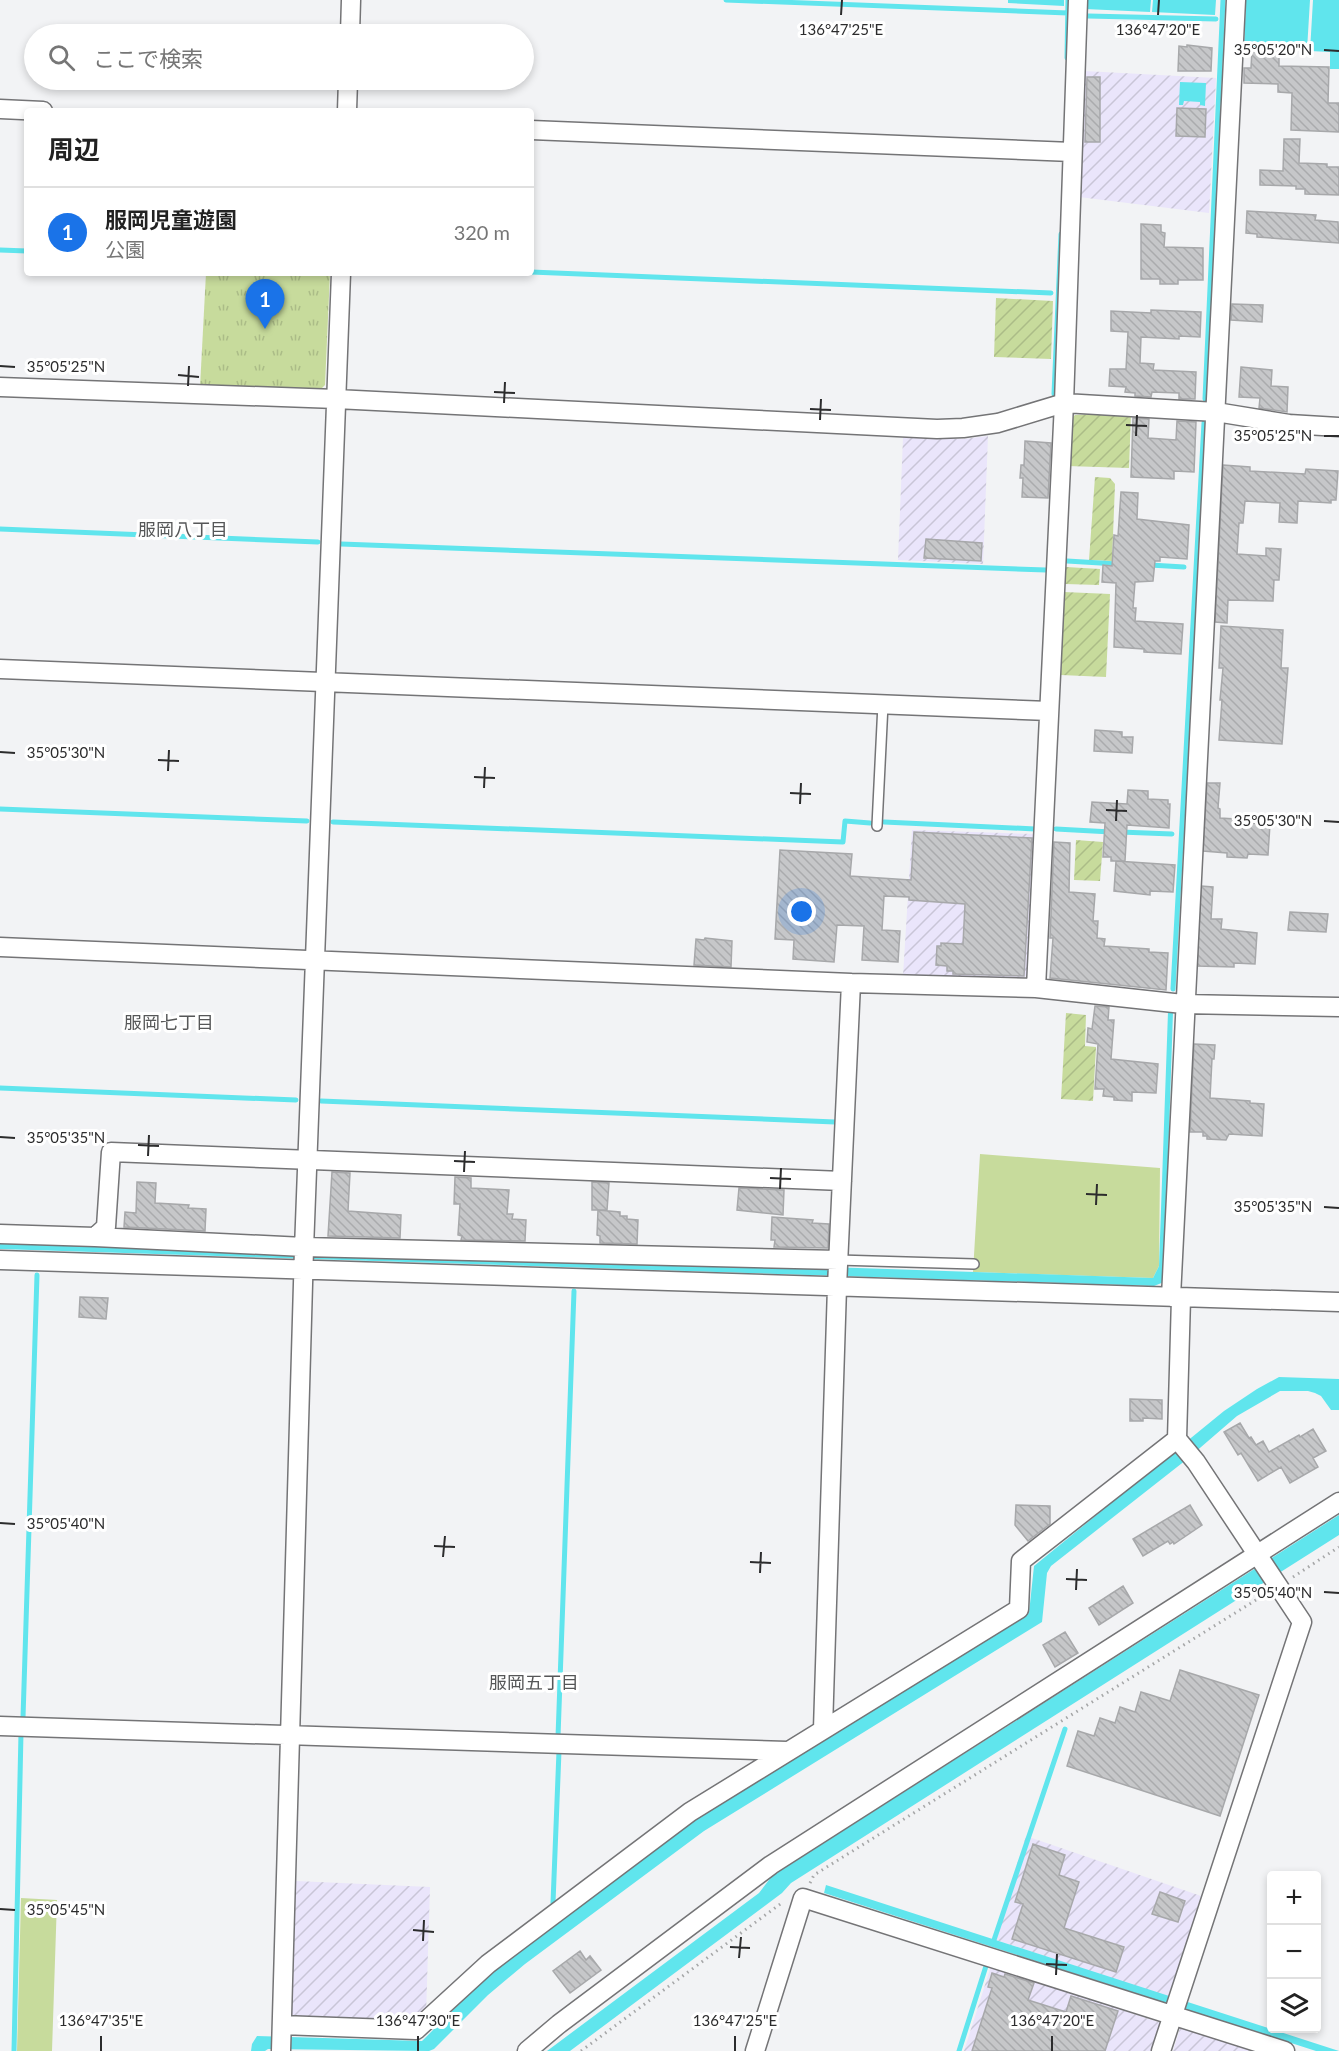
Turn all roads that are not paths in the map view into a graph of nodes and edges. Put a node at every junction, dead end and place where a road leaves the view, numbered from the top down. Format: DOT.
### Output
graph roads {
  1 [pos="351,0"];
  2 [pos="1078,0"];
  3 [pos="1236,0"];
  4 [pos="350,24"];
  5 [pos="348,90"];
  6 [pos="347,108"];
  7 [pos="0,109"];
  8 [pos="24,110"];
  9 [pos="534,130"];
  10 [pos="1072,152"];
  11 [pos="341,276"];
  12 [pos="0,387"];
  13 [pos="336,399"];
  14 [pos="1064,403"];
  15 [pos="1216,412"];
  16 [pos="1339,427"];
  17 [pos="0,669"];
  18 [pos="325,681"];
  19 [pos="883,704"];
  20 [pos="1049,711"];
  21 [pos="877,826"];
  22 [pos="0,947"];
  23 [pos="315,960"];
  24 [pos="851,983"];
  25 [pos="1036,988"];
  26 [pos="1183,1004"];
  27 [pos="1339,1007"];
  28 [pos="307,1160"];
  29 [pos="842,1181"];
  30 [pos="0,1234"];
  31 [pos="95,1237"];
  32 [pos="304,1248"];
  33 [pos="0,1260"];
  34 [pos="838,1260"];
  35 [pos="974,1264"];
  36 [pos="303,1270"];
  37 [pos="837,1287"];
  38 [pos="1176,1298"];
  39 [pos="1339,1302"];
  40 [pos="1183,1446"];
  41 [pos="1339,1502"];
  42 [pos="1260,1557"];
  43 [pos="0,1726"];
  44 [pos="823,1729"];
  45 [pos="289,1735"];
  46 [pos="787,1751"];
  47 [pos="1175,2007"];
  48 [pos="282,2036"];
  49 [pos="526,2051"];
  50 [pos="755,2051"];
  51 [pos="1161,2051"];
  52 [pos="1285,2051"];
  1 -- 4 [label="street"];
  2 -- 10 [label="street"];
  3 -- 15 [label="street"];
  5 -- 6 [label="street"];
  7 -- 8 [label="street"];
  9 -- 10 [label="street"];
  10 -- 14 [label="street"];
  11 -- 13 [label="street"];
  12 -- 13 [label="street"];
  13 -- 14 [label="street"];
  13 -- 18 [label="street"];
  14 -- 15 [label="street"];
  14 -- 20 [label="street"];
  15 -- 16 [label="street"];
  15 -- 26 [label="street"];
  17 -- 18 [label="street"];
  18 -- 19 [label="street"];
  18 -- 23 [label="street"];
  19 -- 20 [label="street"];
  19 -- 21 [label="lane"];
  20 -- 25 [label="street"];
  22 -- 23 [label="street"];
  23 -- 24 [label="street"];
  23 -- 28 [label="street"];
  24 -- 25 [label="street"];
  24 -- 29 [label="street"];
  25 -- 26 [label="street"];
  26 -- 27 [label="street"];
  26 -- 38 [label="street"];
  28 -- 29 [label="street"];
  28 -- 31 [label="street"];
  28 -- 32 [label="street"];
  29 -- 34 [label="street"];
  30 -- 31 [label="street"];
  31 -- 32 [label="street"];
  32 -- 34 [label="street"];
  32 -- 36 [label="street"];
  33 -- 36 [label="street"];
  34 -- 35 [label="lane"];
  34 -- 37 [label="street"];
  36 -- 37 [label="street"];
  36 -- 45 [label="street"];
  37 -- 38 [label="street"];
  37 -- 44 [label="street"];
  38 -- 39 [label="street"];
  38 -- 40 [label="street"];
  40 -- 42 [label="street"];
  40 -- 44 [label="street"];
  41 -- 42 [label="street"];
  42 -- 47 [label="street"];
  42 -- 49 [label="street"];
  43 -- 45 [label="street"];
  44 -- 46 [label="street"];
  45 -- 46 [label="street"];
  45 -- 48 [label="street"];
  46 -- 48 [label="street"];
  47 -- 50 [label="street"];
  47 -- 51 [label="street"];
  47 -- 52 [label="street"];
}
